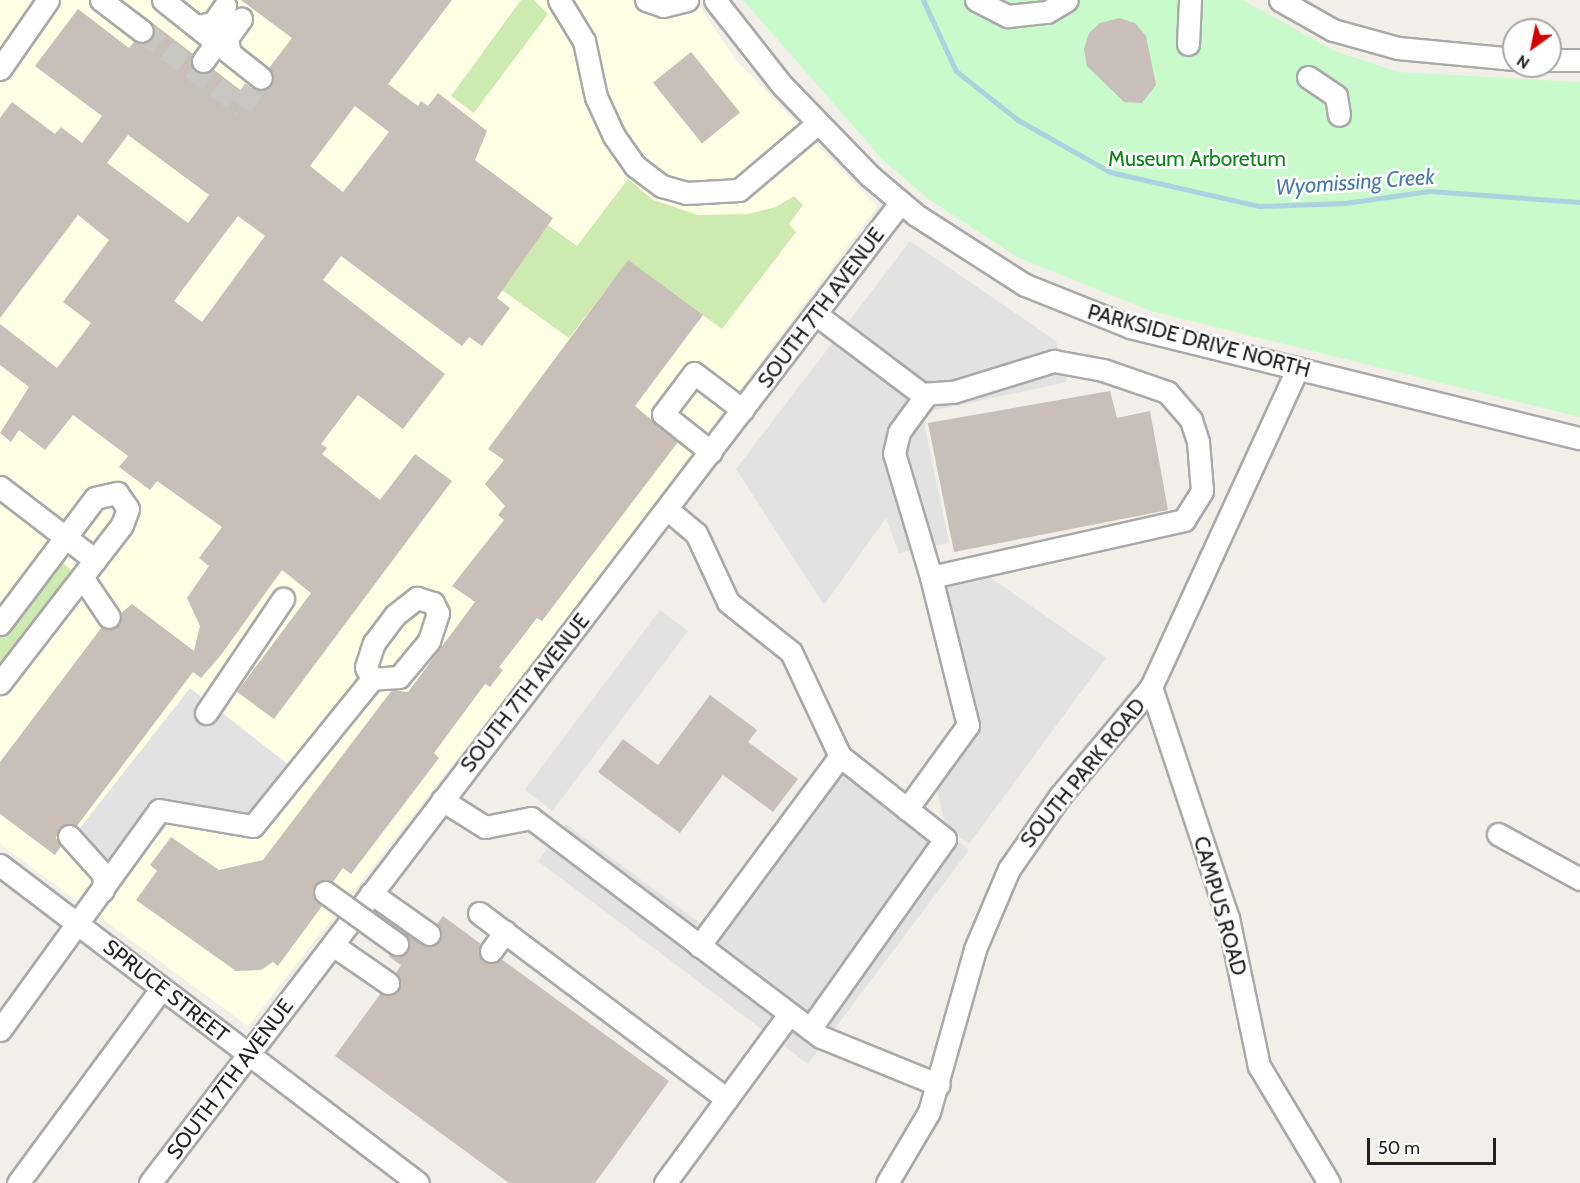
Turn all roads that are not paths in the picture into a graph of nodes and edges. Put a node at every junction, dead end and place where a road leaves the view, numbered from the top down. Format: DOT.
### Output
graph roads {
  1 [pos="48,0"];
  2 [pos="101,0"];
  3 [pos="163,0"];
  4 [pos="559,0"];
  5 [pos="646,0"];
  6 [pos="687,0"];
  7 [pos="715,0"];
  8 [pos="1067,0"];
  9 [pos="1190,0"];
  10 [pos="1280,0"];
  11 [pos="979,1"];
  12 [pos="142,31"];
  13 [pos="203,31"];
  14 [pos="1188,44"];
  15 [pos="229,50"];
  16 [pos="1502,58"];
  17 [pos="1562,60"];
  18 [pos="1580,60"];
  19 [pos="203,61"];
  20 [pos="0,69"];
  21 [pos="1308,77"];
  22 [pos="261,78"];
  23 [pos="1339,114"];
  24 [pos="818,123"];
  25 [pos="900,203"];
  26 [pos="817,315"];
  27 [pos="1298,368"];
  28 [pos="926,395"];
  29 [pos="743,410"];
  30 [pos="1580,438"];
  31 [pos="711,452"];
  32 [pos="0,487"];
  33 [pos="667,509"];
  34 [pos="65,537"];
  35 [pos="95,560"];
  36 [pos="82,577"];
  37 [pos="931,577"];
  38 [pos="283,599"];
  39 [pos="109,617"];
  40 [pos="0,624"];
  41 [pos="372,679"];
  42 [pos="0,683"];
  43 [pos="1151,687"];
  44 [pos="206,713"];
  45 [pos="840,756"];
  46 [pos="442,800"];
  47 [pos="907,809"];
  48 [pos="1498,834"];
  49 [pos="69,836"];
  50 [pos="0,865"];
  51 [pos="1580,879"];
  52 [pos="103,890"];
  53 [pos="325,892"];
  54 [pos="371,893"];
  55 [pos="479,913"];
  56 [pos="81,924"];
  57 [pos="505,932"];
  58 [pos="429,934"];
  59 [pos="397,944"];
  60 [pos="333,945"];
  61 [pos="699,946"];
  62 [pos="491,951"];
  63 [pos="388,983"];
  64 [pos="162,988"];
  65 [pos="789,1014"];
  66 [pos="810,1029"];
  67 [pos="0,1030"];
  68 [pos="248,1055"];
  69 [pos="939,1085"];
  70 [pos="727,1099"];
  71 [pos="18,1183"];
  72 [pos="150,1183"];
  73 [pos="418,1183"];
  74 [pos="665,1183"];
  75 [pos="887,1183"];
  76 [pos="1329,1183"];
  1 -- 20 [label="street"];
  2 -- 12 [label="street"];
  3 -- 13 [label="street"];
  4 -- 24 [label="street"];
  5 -- 6 [label="street"];
  7 -- 24 [label="street, PARKSIDE DRIVE NORTH"];
  8 -- 11 [label="street"];
  9 -- 14 [label="street"];
  10 -- 16 [label="street"];
  13 -- 15 [label="street"];
  13 -- 15 [label="street"];
  13 -- 19 [label="street"];
  15 -- 22 [label="street"];
  17 -- 18 [label="street"];
  21 -- 23 [label="street"];
  24 -- 25 [label="street, PARKSIDE DRIVE NORTH"];
  25 -- 26 [label="street, SOUTH 7TH AVENUE"];
  25 -- 27 [label="street, PARKSIDE DRIVE NORTH"];
  26 -- 28 [label="street"];
  26 -- 29 [label="street, SOUTH 7TH AVENUE"];
  27 -- 30 [label="street, PARKSIDE DRIVE NORTH"];
  27 -- 43 [label="street, SOUTH PARK ROAD"];
  28 -- 37 [label="street"];
  28 -- 37 [label="street"];
  29 -- 31 [label="street, SOUTH 7TH AVENUE"];
  29 -- 31 [label="street"];
  31 -- 33 [label="street, SOUTH 7TH AVENUE"];
  32 -- 34 [label="street"];
  33 -- 45 [label="street"];
  33 -- 46 [label="street, SOUTH 7TH AVENUE"];
  34 -- 35 [label="street"];
  34 -- 35 [label="street"];
  34 -- 40 [label="street"];
  35 -- 36 [label="street"];
  36 -- 39 [label="street"];
  36 -- 42 [label="street"];
  37 -- 47 [label="street"];
  38 -- 44 [label="street"];
  41 -- 52 [label="street"];
  43 -- 69 [label="street, SOUTH PARK ROAD"];
  43 -- 76 [label="street, CAMPUS ROAD"];
  45 -- 47 [label="street"];
  45 -- 61 [label="street"];
  46 -- 54 [label="street, SOUTH 7TH AVENUE"];
  46 -- 61 [label="street"];
  47 -- 66 [label="street"];
  48 -- 51 [label="street"];
  49 -- 52 [label="street"];
  50 -- 56 [label="street, SPRUCE STREET"];
  52 -- 56 [label="street"];
  53 -- 59 [label="street, bridge"];
  54 -- 58 [label="street"];
  54 -- 60 [label="street, SOUTH 7TH AVENUE"];
  55 -- 57 [label="street"];
  56 -- 64 [label="street, SPRUCE STREET"];
  56 -- 67 [label="street"];
  57 -- 62 [label="street"];
  57 -- 70 [label="street"];
  60 -- 63 [label="street"];
  60 -- 68 [label="street, SOUTH 7TH AVENUE"];
  61 -- 65 [label="street"];
  64 -- 68 [label="street, SPRUCE STREET"];
  64 -- 71 [label="street"];
  65 -- 66 [label="street"];
  65 -- 70 [label="street"];
  66 -- 69 [label="street"];
  68 -- 72 [label="street, SOUTH 7TH AVENUE"];
  68 -- 73 [label="street, SPRUCE STREET"];
  69 -- 75 [label="street, SOUTH PARK ROAD"];
  70 -- 74 [label="street"];
}
